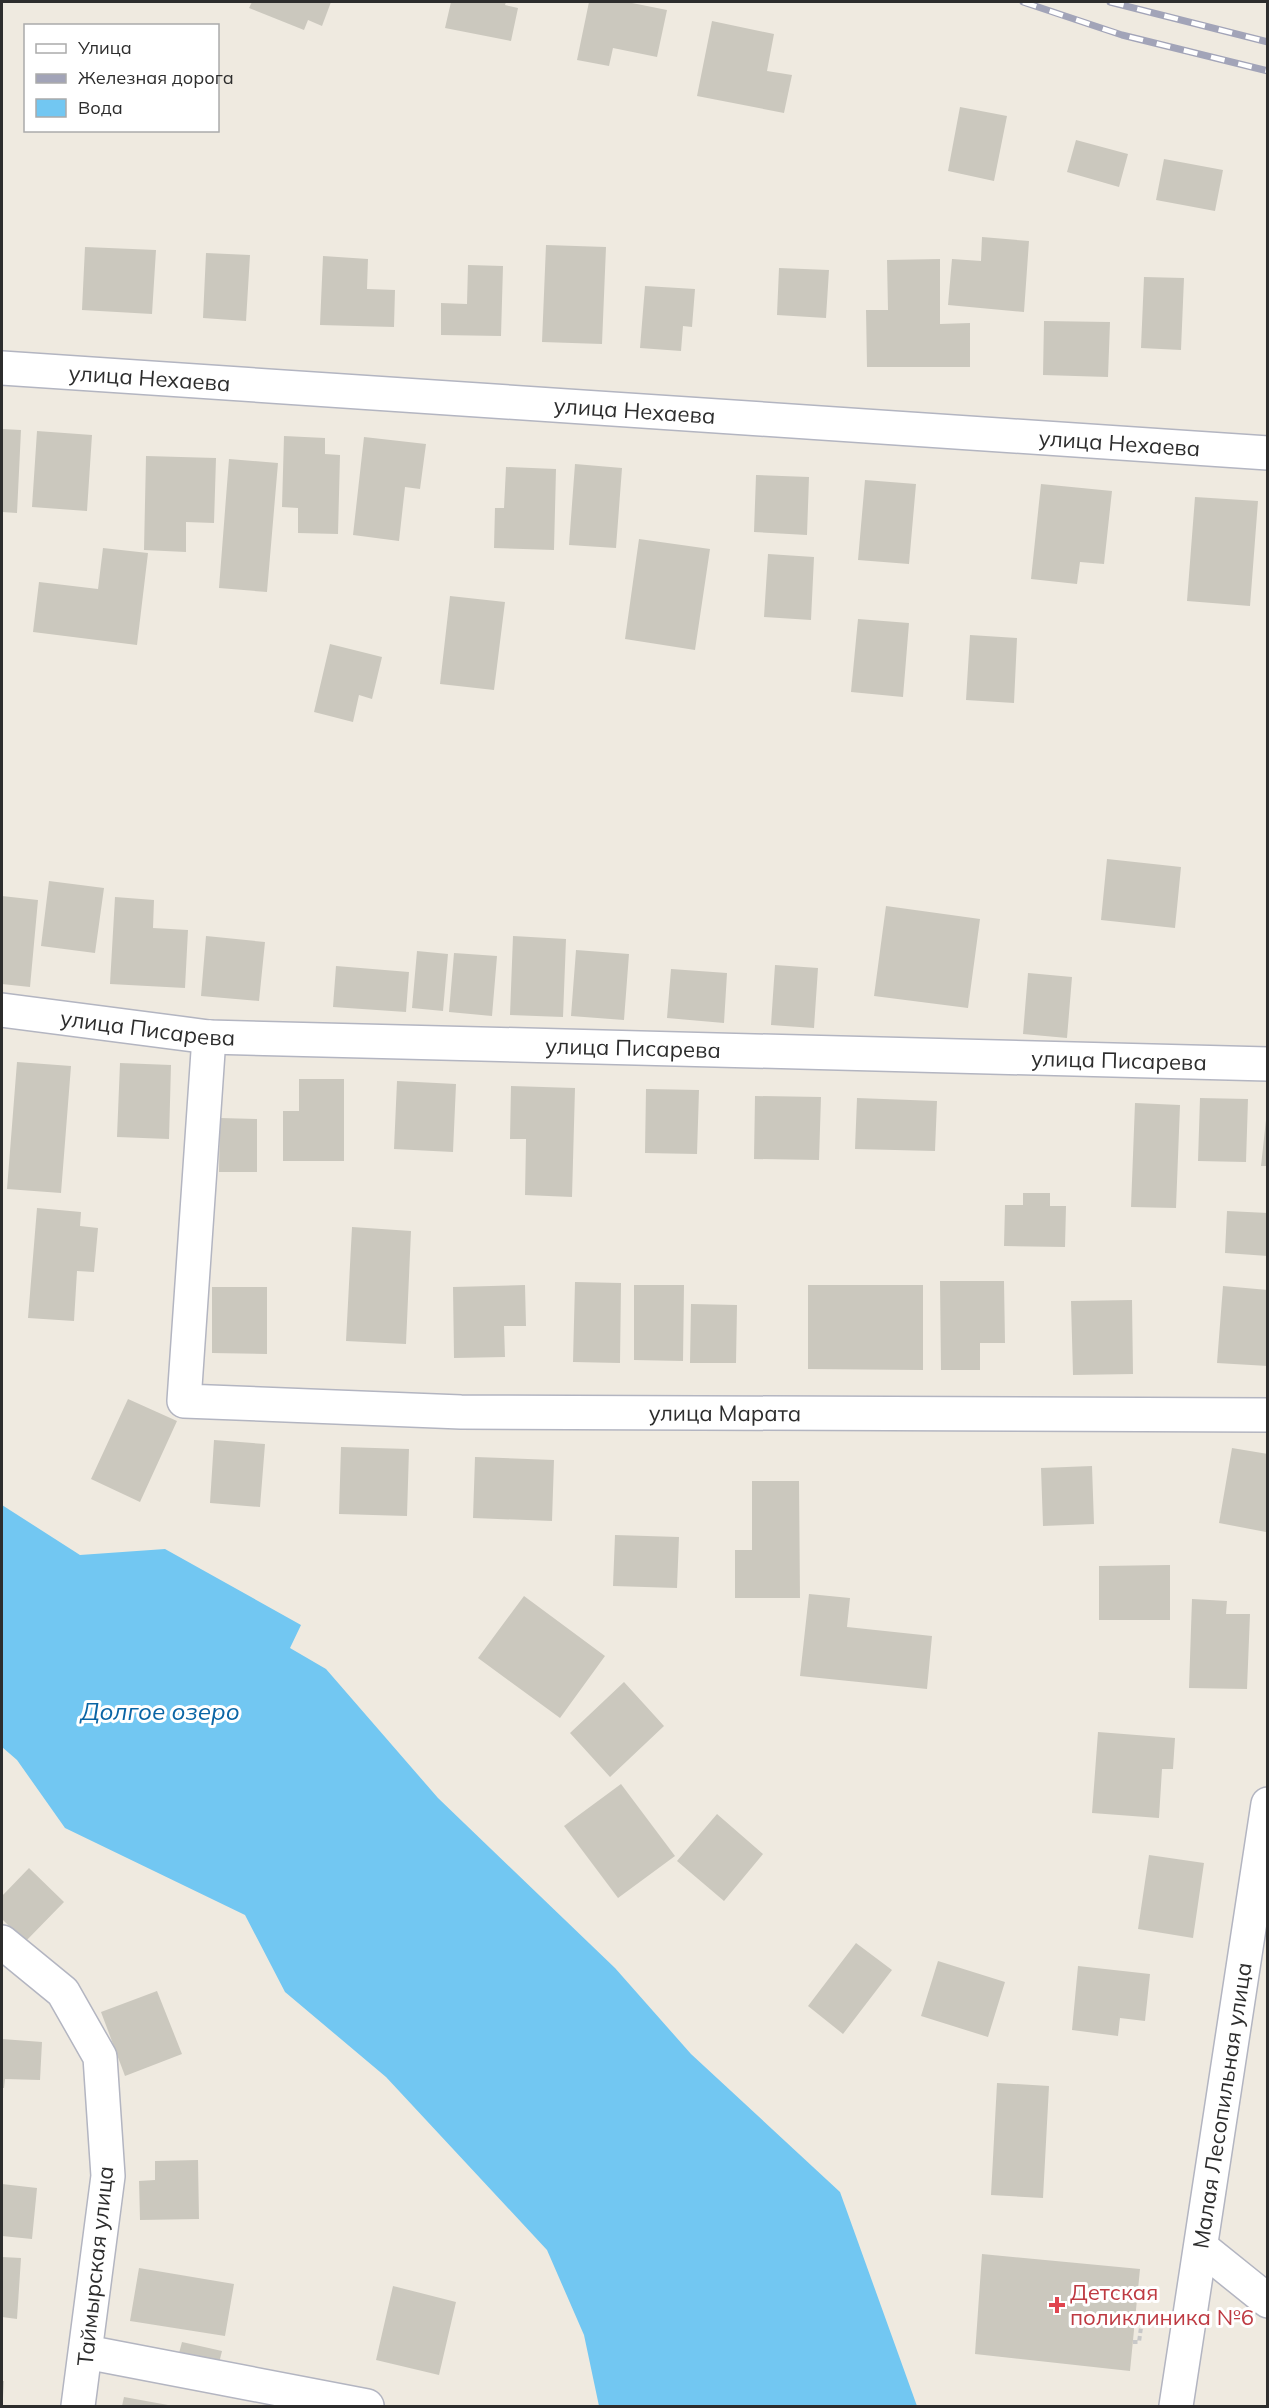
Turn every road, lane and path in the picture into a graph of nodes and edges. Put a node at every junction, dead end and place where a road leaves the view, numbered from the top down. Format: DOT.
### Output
graph roads {
  1 [pos="2,368"];
  2 [pos="1268,453"];
  3 [pos="2,1010"];
  4 [pos="209,1037"];
  5 [pos="1268,1064"];
  6 [pos="1268,1415"];
  7 [pos="1268,1804"];
  8 [pos="2,1941"];
  9 [pos="1201,2247"];
  10 [pos="1268,2301"];
  11 [pos="1143,2313"];
  12 [pos="1133,2342"];
  13 [pos="86,2352"];
  14 [pos="78,2406"];
  15 [pos="367,2406"];
  16 [pos="1176,2406"];
  1 -- 2 [label="street, улица Нехаева"];
  3 -- 4 [label="street, улица Писарева"];
  4 -- 5 [label="street, улица Писарева"];
  4 -- 6 [label="street, улица Марата"];
  7 -- 9 [label="street, Малая Лесопильная улица"];
  8 -- 13 [label="street, Таймырская улица"];
  9 -- 10 [label="street"];
  9 -- 16 [label="street, Малая Лесопильная улица"];
  11 -- 12 [label="path"];
  13 -- 14 [label="street, Таймырская улица"];
  13 -- 15 [label="street"];
}
